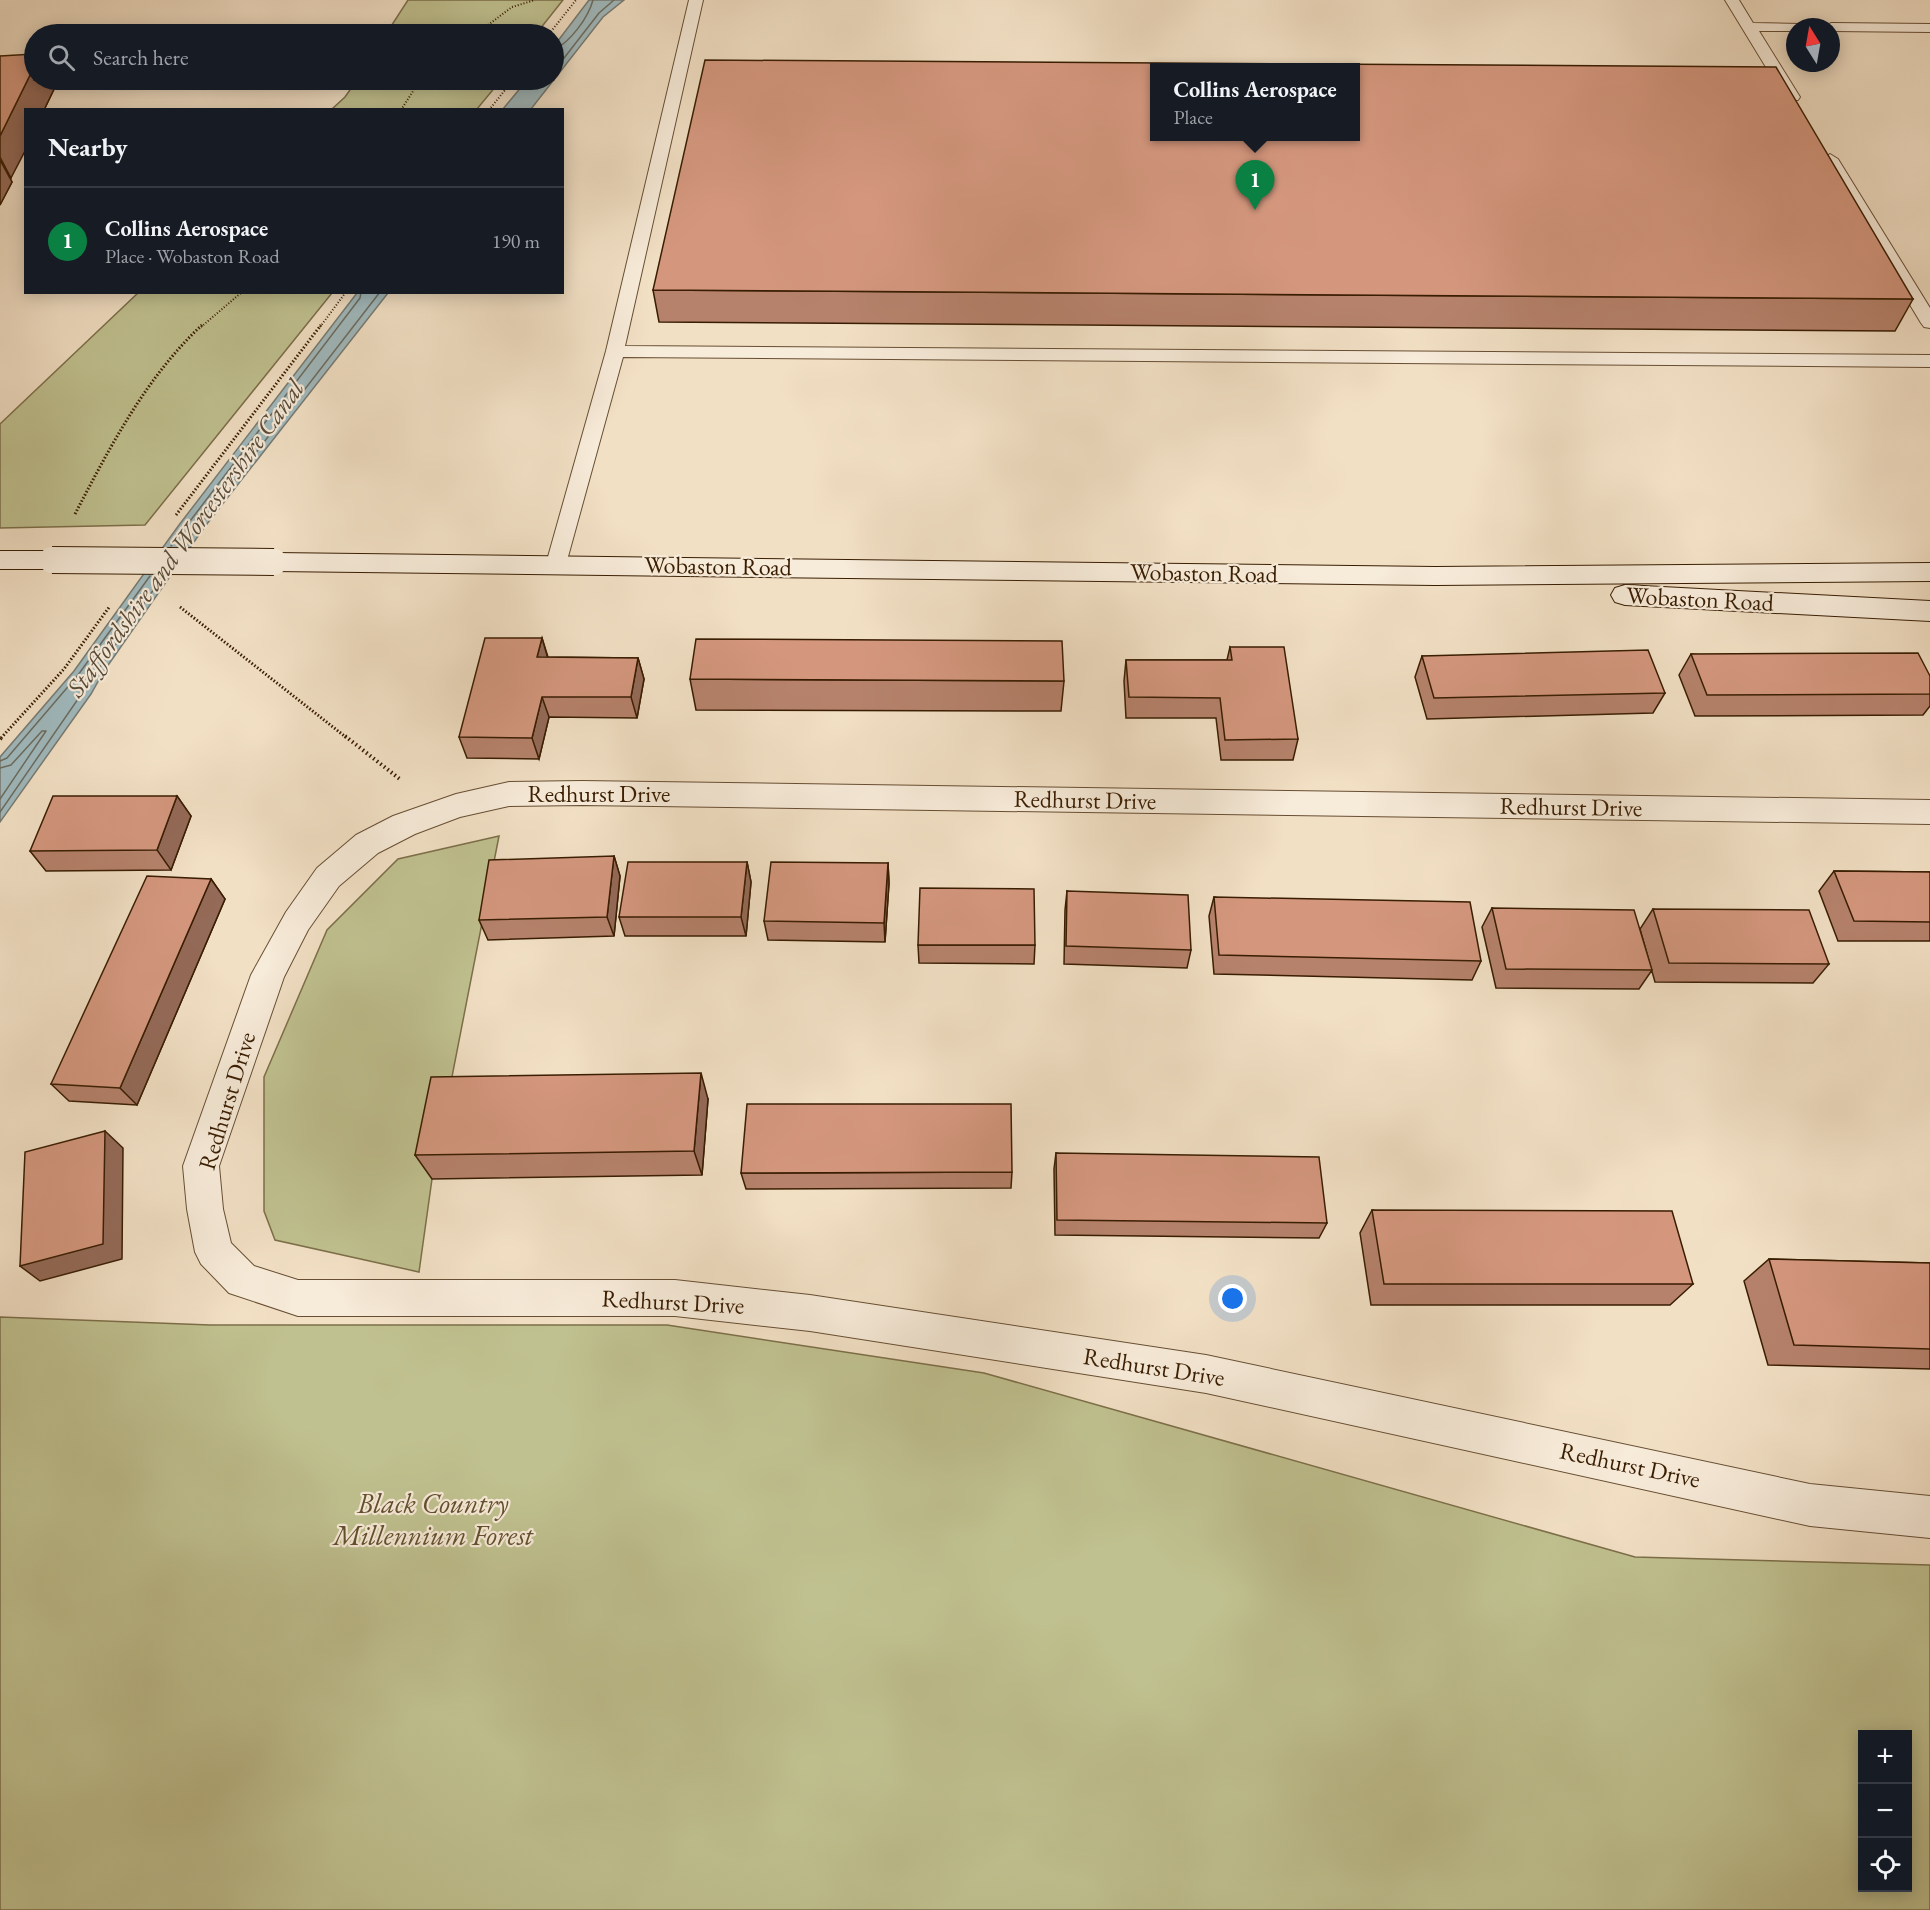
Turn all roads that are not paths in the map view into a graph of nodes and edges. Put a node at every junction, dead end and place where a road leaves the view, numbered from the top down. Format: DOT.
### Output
graph roads {
  1 [pos="696,0"];
  2 [pos="1732,0"];
  3 [pos="1749,27"];
  4 [pos="1786,27"];
  5 [pos="1840,27"];
  6 [pos="1930,28"];
  7 [pos="1756,78"];
  8 [pos="1780,78"];
  9 [pos="1799,108"];
  10 [pos="1824,149"];
  11 [pos="1930,323"];
  12 [pos="615,351"];
  13 [pos="1930,361"];
  14 [pos="0,560"];
  15 [pos="556,564"];
  16 [pos="1930,572"];
  17 [pos="1435,576"];
  18 [pos="1930,611"];
  19 [pos="1930,812"];
  20 [pos="1930,1517"];
  1 -- 12 [label="lane"];
  2 -- 3 [label="lane"];
  3 -- 4 [label="lane"];
  3 -- 8 [label="lane"];
  5 -- 6 [label="lane"];
  7 -- 8 [label="lane"];
  8 -- 9 [label="lane"];
  10 -- 11 [label="lane"];
  12 -- 13 [label="lane"];
  12 -- 15 [label="lane"];
  14 -- 15 [label="street, Wobaston Road, bridge"];
  15 -- 17 [label="street, Wobaston Road"];
  16 -- 17 [label="street, Wobaston Road"];
  17 -- 18 [label="street, Wobaston Road"];
  19 -- 20 [label="street, Redhurst Drive"];
}
